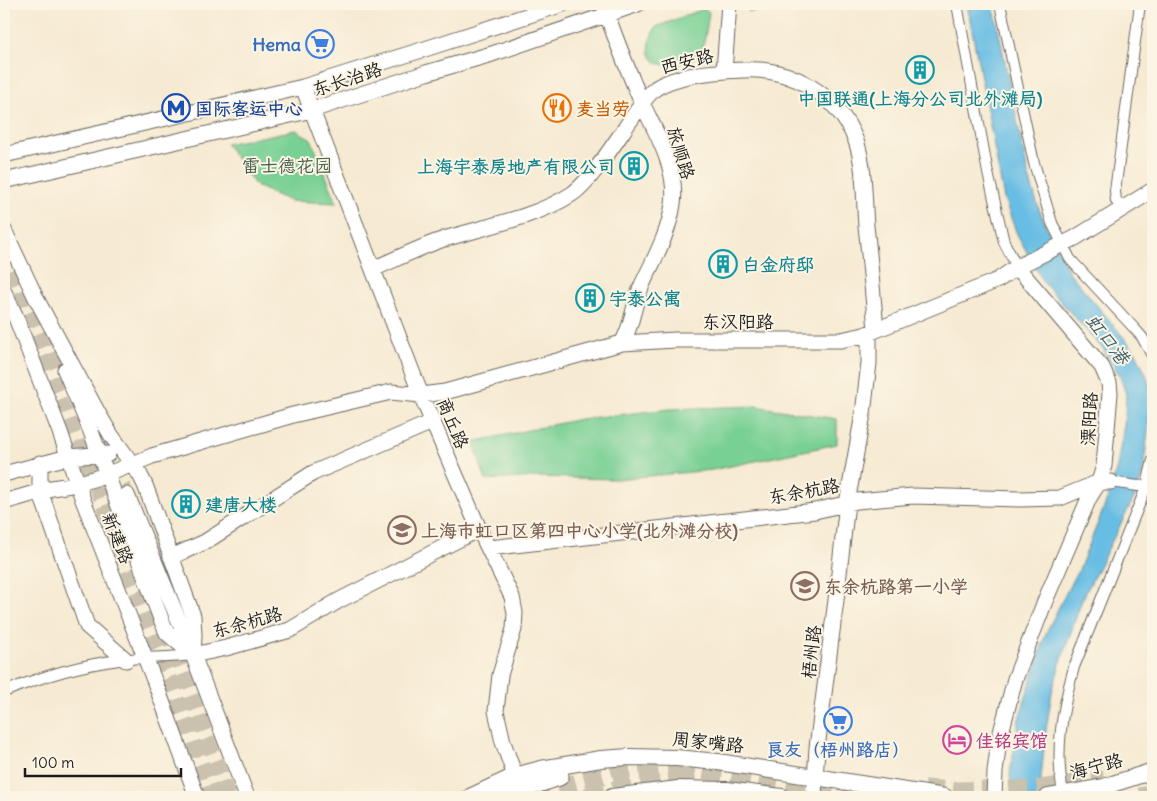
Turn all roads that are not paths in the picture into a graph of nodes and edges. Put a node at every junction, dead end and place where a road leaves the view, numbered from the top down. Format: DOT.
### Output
graph roads {
  1 [pos="563,4"];
  2 [pos="638,4"];
  3 [pos="729,4"];
  4 [pos="957,4"];
  5 [pos="1000,4"];
  6 [pos="1140,4"];
  7 [pos="606,9"];
  8 [pos="724,71"];
  9 [pos="303,87"];
  10 [pos="642,103"];
  11 [pos="312,110"];
  12 [pos="4,155"];
  13 [pos="4,181"];
  14 [pos="1153,190"];
  15 [pos="1124,210"];
  16 [pos="4,230"];
  17 [pos="1060,246"];
  18 [pos="1023,265"];
  19 [pos="373,269"];
  20 [pos="4,292"];
  21 [pos="37,300"];
  22 [pos="873,332"];
  23 [pos="622,342"];
  24 [pos="1153,357"];
  25 [pos="421,395"];
  26 [pos="432,422"];
  27 [pos="99,455"];
  28 [pos="68,457"];
  29 [pos="128,459"];
  30 [pos="1153,460"];
  31 [pos="40,464"];
  32 [pos="4,474"];
  33 [pos="106,475"];
  34 [pos="1111,483"];
  35 [pos="77,484"];
  36 [pos="1146,485"];
  37 [pos="40,491"];
  38 [pos="127,494"];
  39 [pos="4,502"];
  40 [pos="847,503"];
  41 [pos="479,529"];
  42 [pos="489,548"];
  43 [pos="171,557"];
  44 [pos="193,655"];
  45 [pos="145,658"];
  46 [pos="126,660"];
  47 [pos="4,692"];
  48 [pos="1153,770"];
  49 [pos="516,776"];
  50 [pos="559,776"];
  51 [pos="816,777"];
  52 [pos="1059,796"];
  53 [pos="197,797"];
  54 [pos="247,797"];
  55 [pos="470,797"];
  56 [pos="496,797"];
  57 [pos="612,797"];
  58 [pos="782,797"];
  59 [pos="814,797"];
  60 [pos="945,797"];
  61 [pos="994,797"];
  1 -- 9 [label="street, 东长治路"];
  2 -- 7 [label="street, 东长治路"];
  3 -- 8 [label="street"];
  4 -- 18 [label="street, 溧阳路"];
  5 -- 17 [label="street"];
  6 -- 15 [label="street"];
  7 -- 10 [label="street, 旅顺路"];
  7 -- 11 [label="street, 东长治路"];
  8 -- 10 [label="street, 西安路"];
  8 -- 22 [label="street, 西安路"];
  9 -- 11 [label="street, 商丘路"];
  9 -- 12 [label="street, 东长治路"];
  10 -- 19 [label="street, 西安路"];
  10 -- 23 [label="street, 旅顺路"];
  11 -- 13 [label="street, 东长治路"];
  11 -- 19 [label="street, 商丘路"];
  14 -- 15 [label="street, 东汉阳路"];
  15 -- 17 [label="street, 东汉阳路"];
  16 -- 21 [label="street, 新建路"];
  17 -- 18 [label="street, 东汉阳路"];
  17 -- 24 [label="street"];
  18 -- 22 [label="street, 东汉阳路"];
  18 -- 34 [label="street, 溧阳路"];
  19 -- 25 [label="street, 商丘路"];
  20 -- 28 [label="street, 新建路"];
  21 -- 27 [label="street, 新建路"];
  21 -- 29 [label="street, 新建路"];
  22 -- 23 [label="street, 东汉阳路"];
  22 -- 40 [label="street, 梧州路"];
  23 -- 25 [label="street, 东汉阳路"];
  25 -- 26 [label="street, 商丘路"];
  25 -- 29 [label="street, 东汉阳路"];
  26 -- 41 [label="street, 商丘路"];
  26 -- 43 [label="street"];
  27 -- 28 [label="street"];
  27 -- 29 [label="street"];
  27 -- 33 [label="street, 新建路"];
  28 -- 31 [label="street"];
  28 -- 35 [label="street, 新建路"];
  29 -- 33 [label="street, 东汉阳路"];
  29 -- 43 [label="street, 新建路"];
  30 -- 36 [label="street"];
  31 -- 32 [label="street"];
  31 -- 37 [label="street"];
  33 -- 35 [label="street, 东汉阳路"];
  33 -- 44 [label="street, 新建路"];
  34 -- 36 [label="street"];
  34 -- 40 [label="street, 东余杭路"];
  34 -- 61 [label="street, 溧阳路"];
  35 -- 37 [label="street, 东汉阳路"];
  35 -- 45 [label="street, 新建路"];
  36 -- 52 [label="street"];
  37 -- 39 [label="street, 东汉阳路"];
  37 -- 46 [label="street"];
  38 -- 44 [label="street"];
  40 -- 42 [label="street, 东余杭路"];
  40 -- 51 [label="street, 梧州路"];
  41 -- 42 [label="street, 商丘路"];
  41 -- 44 [label="street, 东余杭路"];
  42 -- 49 [label="street, 商丘路"];
  43 -- 44 [label="street, 新建路"];
  44 -- 45 [label="street, 东余杭路"];
  44 -- 54 [label="street, 新建路"];
  45 -- 46 [label="street, 东余杭路"];
  45 -- 53 [label="street, 新建路"];
  46 -- 47 [label="street, 东余杭路"];
  48 -- 52 [label="main road, 海宁路"];
  49 -- 51 [label="main road, 周家嘴路"];
  49 -- 55 [label="main road, 周家嘴路"];
  50 -- 56 [label="highway"];
  51 -- 59 [label="street, 梧州路"];
  51 -- 60 [label="main road, 周家嘴路"];
  57 -- 58 [label="main road"];
}
